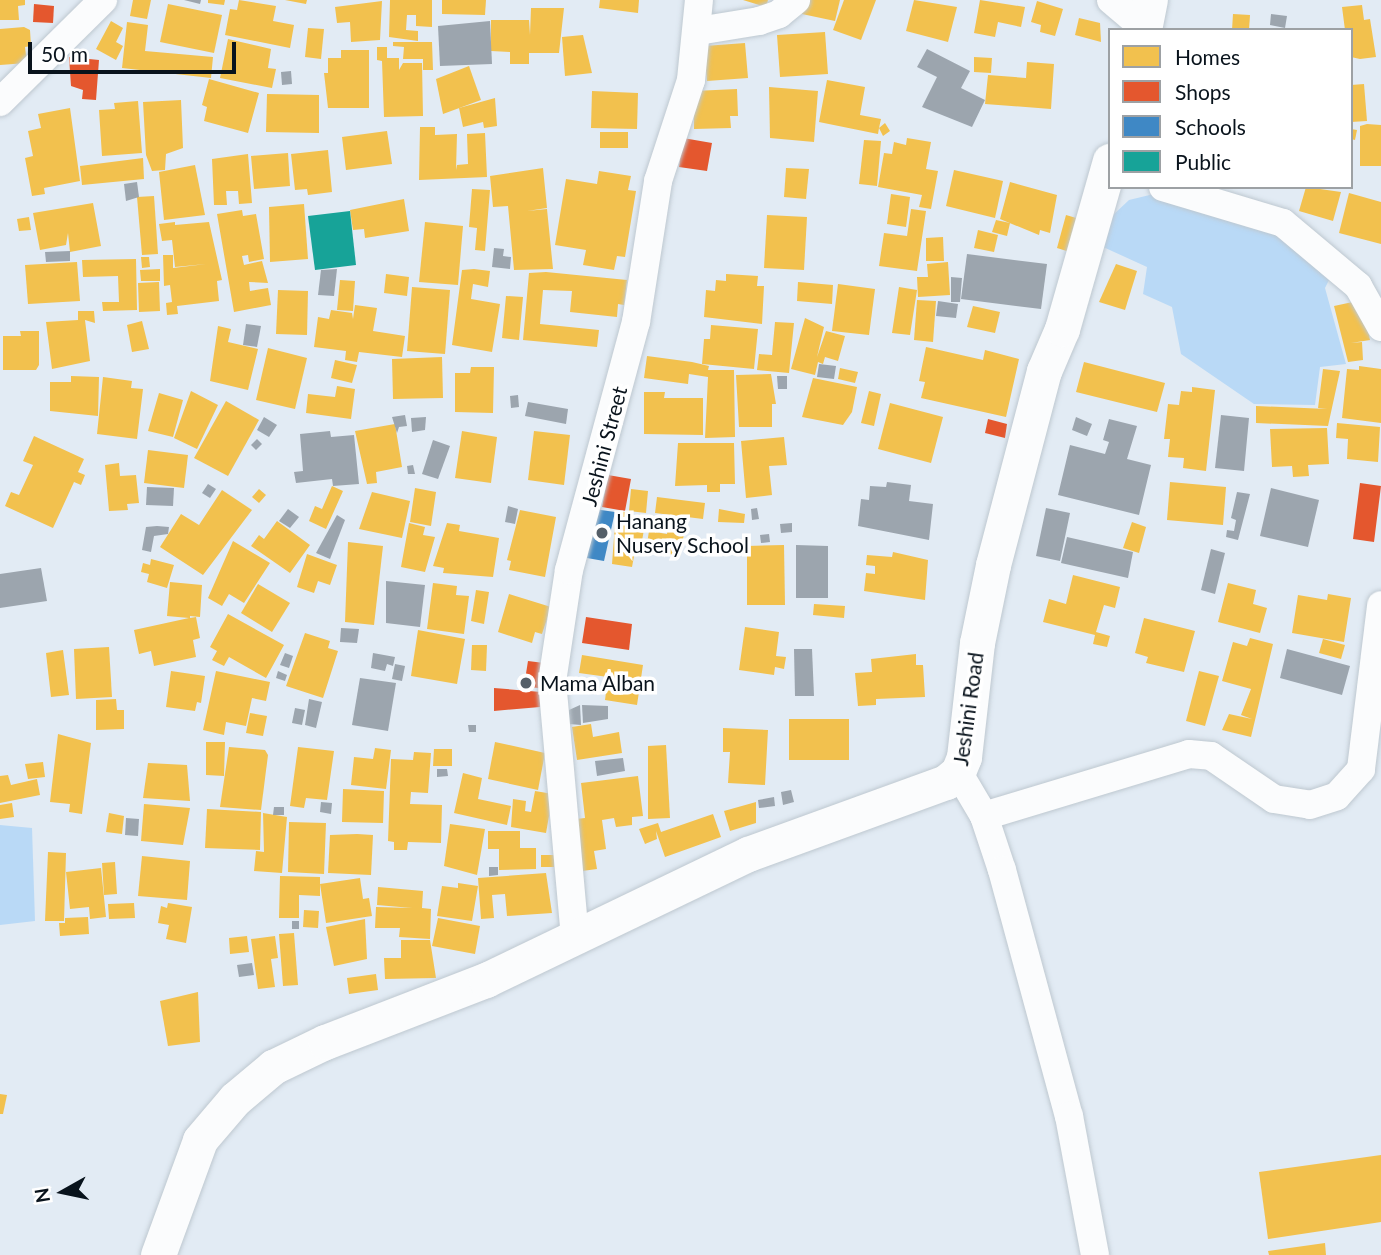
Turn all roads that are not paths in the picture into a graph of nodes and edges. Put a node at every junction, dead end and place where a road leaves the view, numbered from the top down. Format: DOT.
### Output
graph roads {
  1 [pos="103,0"];
  2 [pos="699,0"];
  3 [pos="796,0"];
  4 [pos="1111,0"];
  5 [pos="1146,19"];
  6 [pos="698,31"];
  7 [pos="0,102"];
  8 [pos="1108,168"];
  9 [pos="1170,189"];
  10 [pos="1381,327"];
  11 [pos="1381,605"];
  12 [pos="958,772"];
  13 [pos="984,816"];
  14 [pos="575,938"];
  15 [pos="159,1255"];
  16 [pos="1095,1255"];
  1 -- 7 [label="street"];
  2 -- 6 [label="street, Jeshini Street"];
  3 -- 6 [label="street"];
  4 -- 5 [label="street"];
  6 -- 14 [label="street, Jeshini Street"];
  8 -- 12 [label="street, Jeshini Road"];
  9 -- 10 [label="street"];
  11 -- 13 [label="street"];
  12 -- 13 [label="street, Jeshini Road"];
  12 -- 14 [label="street"];
  13 -- 16 [label="street, Jeshini Road"];
  14 -- 15 [label="street"];
}
